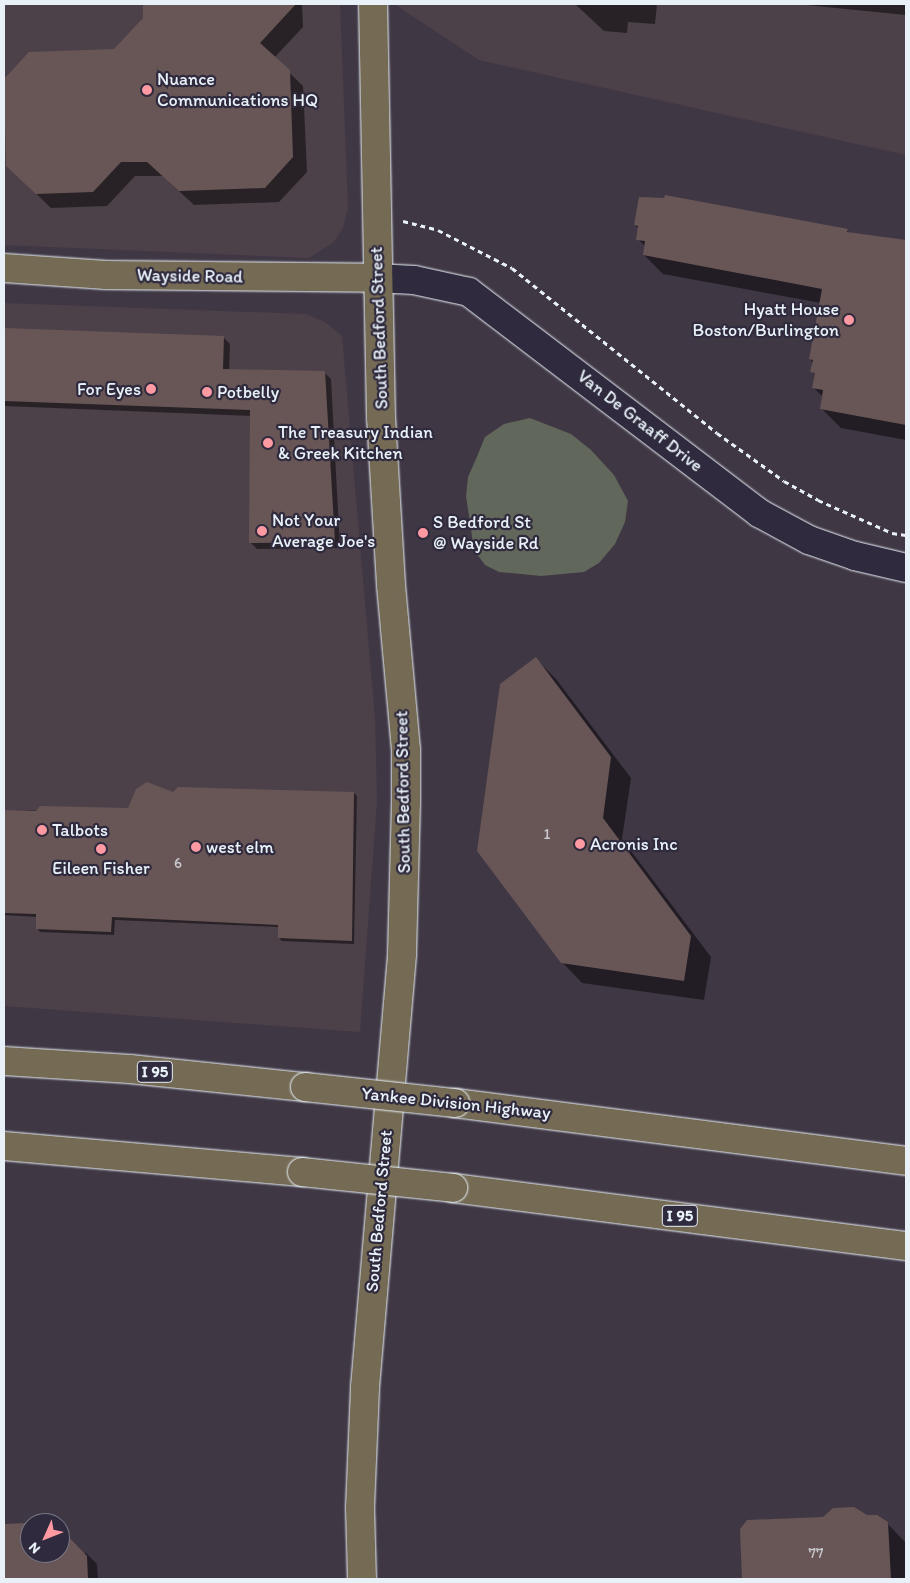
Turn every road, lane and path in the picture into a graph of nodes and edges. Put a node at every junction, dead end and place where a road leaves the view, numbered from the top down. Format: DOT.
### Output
graph roads {
  1 [pos="373,4"];
  2 [pos="376,217"];
  3 [pos="4,268"];
  4 [pos="376,278"];
  5 [pos="906,535"];
  6 [pos="906,568"];
  7 [pos="4,1061"];
  8 [pos="4,1146"];
  9 [pos="906,1161"];
  10 [pos="906,1246"];
  11 [pos="362,1579"];
  1 -- 2 [label="main road, South Bedford Street"];
  2 -- 4 [label="main road, South Bedford Street"];
  2 -- 5 [label="path"];
  3 -- 4 [label="main road, Wayside Road"];
  4 -- 6 [label="street, Van De Graaff Drive"];
  4 -- 11 [label="main road, South Bedford Street"];
  7 -- 9 [label="main road, Yankee Division Highway / I 95, bridge"];
  8 -- 10 [label="main road, I 95, bridge"];
}
